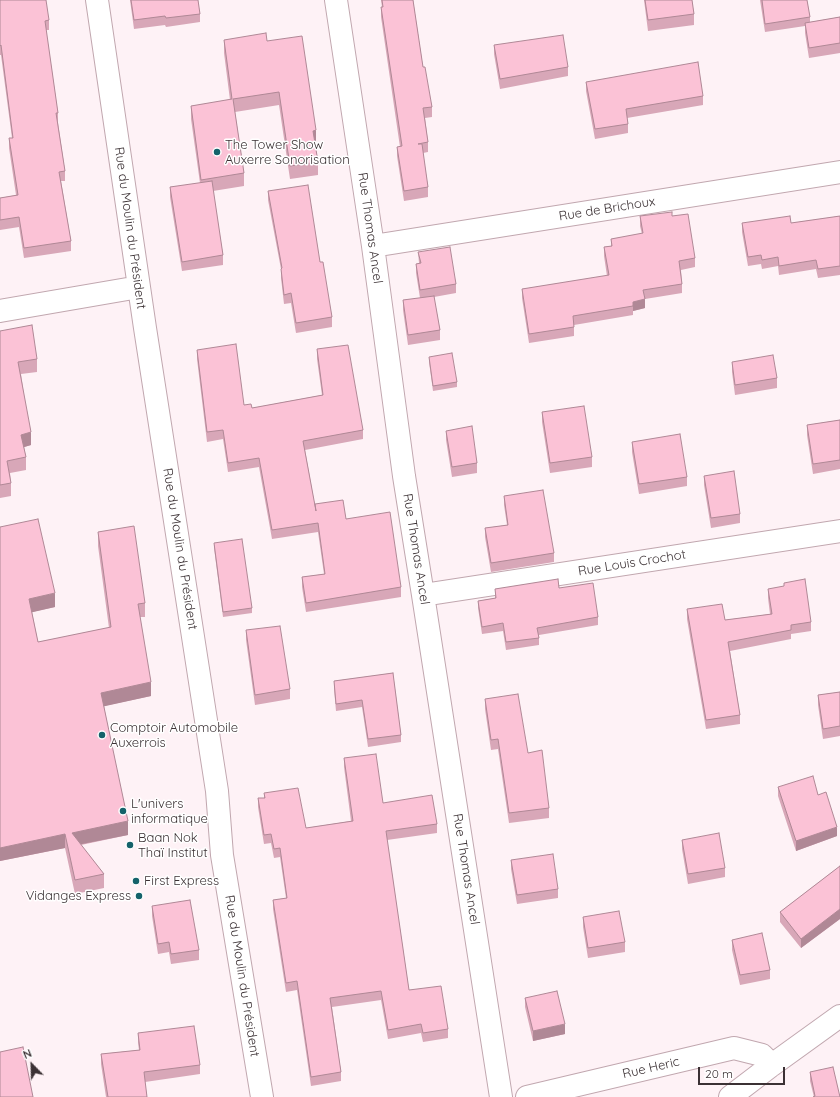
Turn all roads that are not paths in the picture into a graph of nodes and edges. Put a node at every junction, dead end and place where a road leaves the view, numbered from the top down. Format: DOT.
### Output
graph roads {
  1 [pos="97,0"];
  2 [pos="336,0"];
  3 [pos="840,172"];
  4 [pos="373,246"];
  5 [pos="139,288"];
  6 [pos="0,311"];
  7 [pos="840,532"];
  8 [pos="423,595"];
  9 [pos="840,1016"];
  10 [pos="772,1065"];
  11 [pos="262,1097"];
  12 [pos="501,1097"];
  13 [pos="527,1097"];
  14 [pos="730,1097"];
  1 -- 5 [label="street, Rue du Moulin du Président"];
  2 -- 4 [label="street, Rue Thomas Ancel"];
  3 -- 4 [label="street, Rue de Brichoux"];
  4 -- 8 [label="street, Rue Thomas Ancel"];
  5 -- 6 [label="street"];
  5 -- 11 [label="street, Rue du Moulin du Président"];
  7 -- 8 [label="street, Rue Louis Crochot"];
  8 -- 12 [label="street, Rue Thomas Ancel"];
  9 -- 10 [label="street"];
  10 -- 13 [label="street, Rue Heric"];
  10 -- 14 [label="street"];
}
